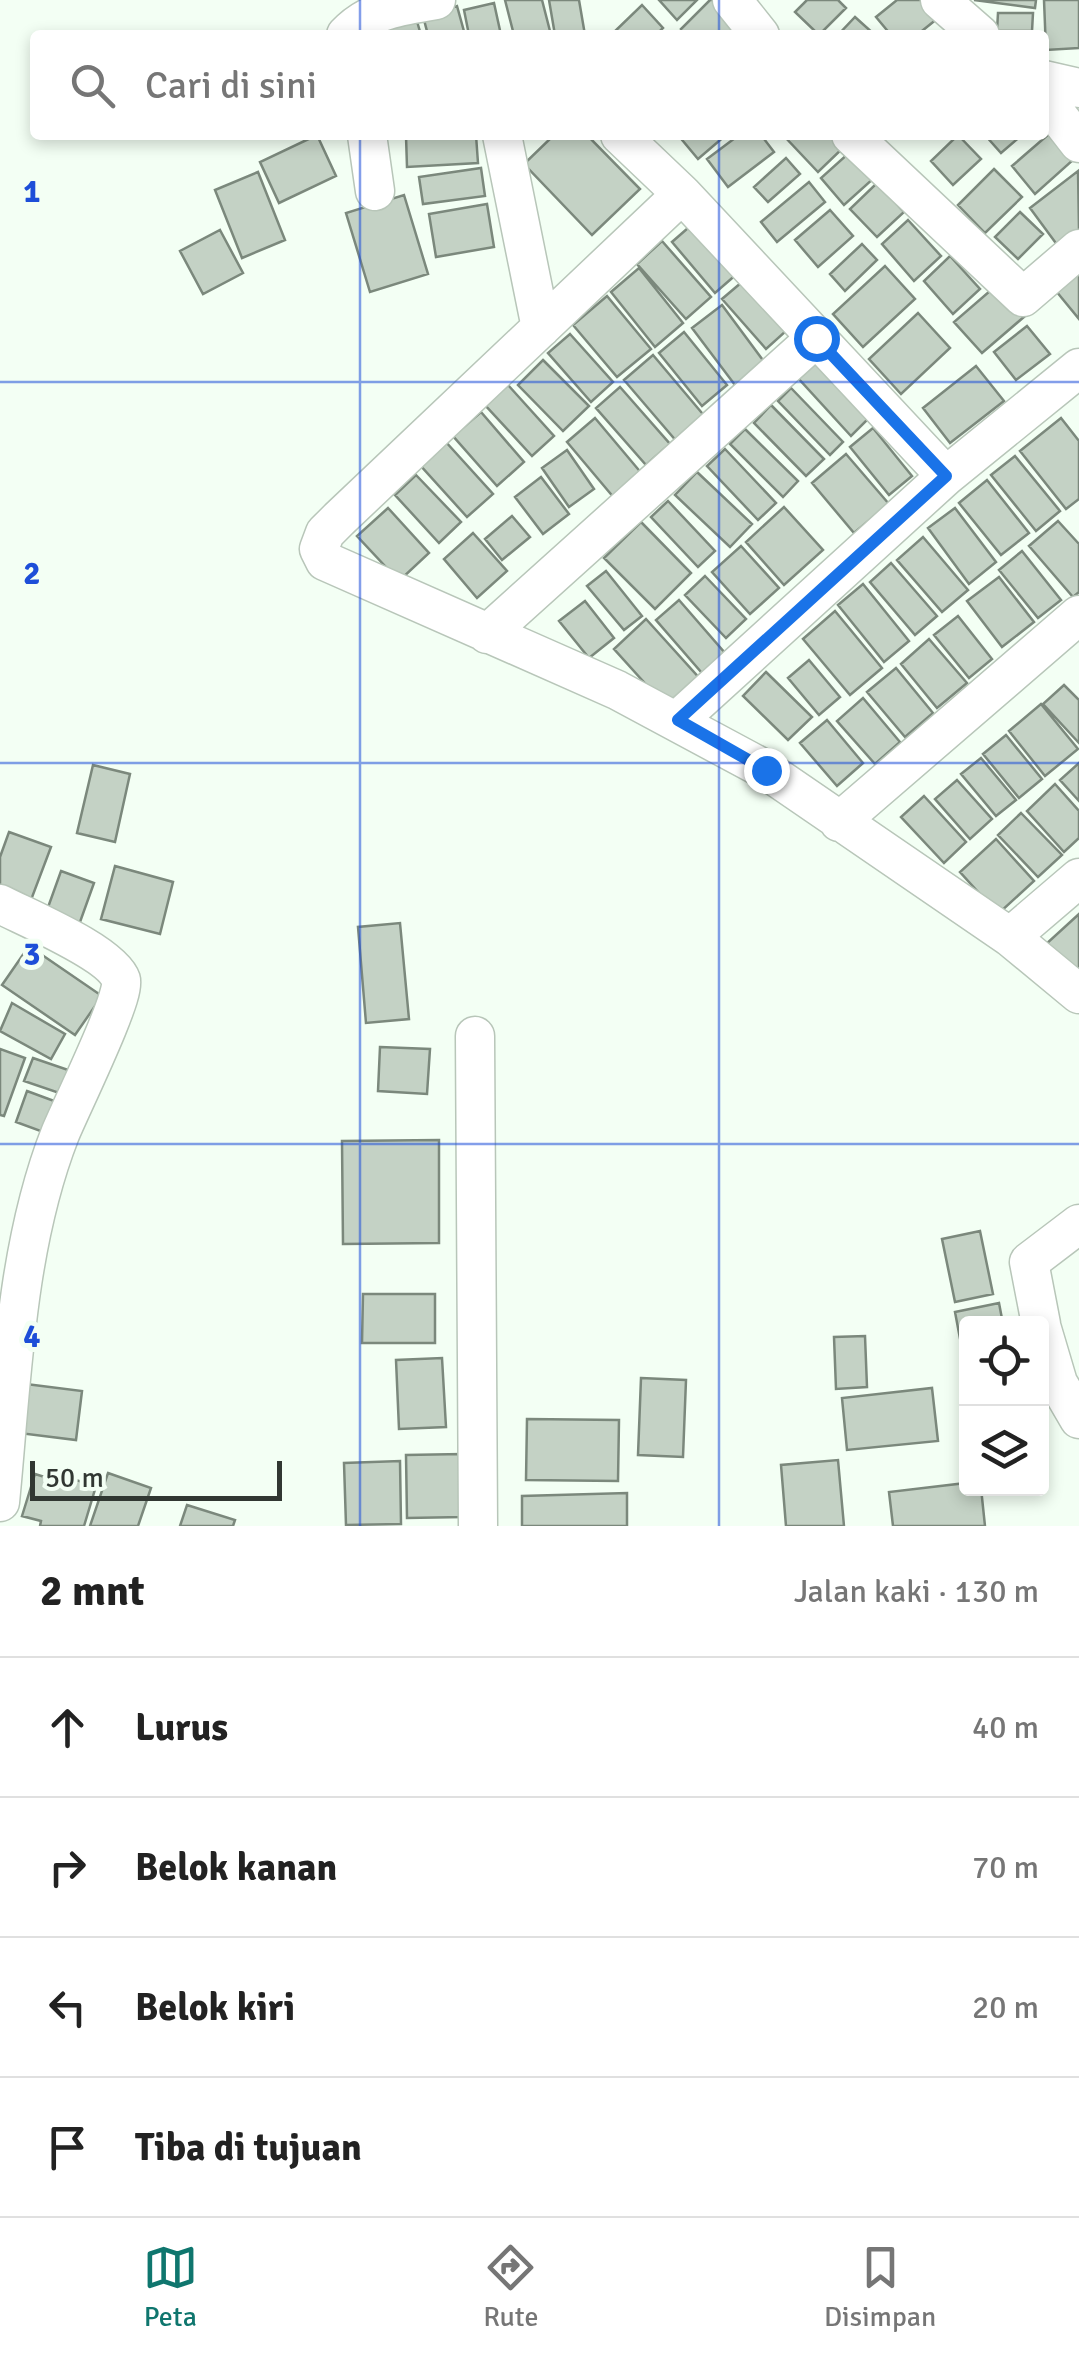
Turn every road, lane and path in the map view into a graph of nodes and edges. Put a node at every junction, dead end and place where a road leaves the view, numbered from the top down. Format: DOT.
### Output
graph roads {
  1 [pos="436,0"];
  2 [pos="732,0"];
  3 [pos="940,0"];
  4 [pos="351,30"];
  5 [pos="756,30"];
  6 [pos="974,30"];
  7 [pos="1049,81"];
  8 [pos="1079,88"];
  9 [pos="1049,104"];
  10 [pos="367,140"];
  11 [pos="503,140"];
  12 [pos="625,140"];
  13 [pos="855,140"];
  14 [pos="1079,143"];
  15 [pos="375,190"];
  16 [pos="682,194"];
  17 [pos="1079,249"];
  18 [pos="541,328"];
  19 [pos="816,338"];
  20 [pos="1079,368"];
  21 [pos="946,476"];
  22 [pos="1079,615"];
  23 [pos="487,634"];
  24 [pos="678,720"];
  25 [pos="839,822"];
  26 [pos="1079,878"];
  27 [pos="0,904"];
  28 [pos="1010,936"];
  29 [pos="1079,994"];
  30 [pos="475,1036"];
  31 [pos="1079,1224"];
  32 [pos="1039,1316"];
  33 [pos="1049,1353"];
  34 [pos="1079,1420"];
  35 [pos="0,1502"];
  36 [pos="478,1526"];
  1 -- 4 [label="street"];
  2 -- 5 [label="street"];
  3 -- 6 [label="street"];
  7 -- 8 [label="street"];
  9 -- 14 [label="street"];
  10 -- 15 [label="street"];
  11 -- 18 [label="street"];
  12 -- 16 [label="street"];
  13 -- 17 [label="street"];
  16 -- 18 [label="street"];
  16 -- 19 [label="street"];
  18 -- 23 [label="street"];
  19 -- 21 [label="street"];
  19 -- 23 [label="street"];
  20 -- 21 [label="street"];
  21 -- 24 [label="street"];
  22 -- 25 [label="street"];
  23 -- 24 [label="street"];
  24 -- 25 [label="street"];
  25 -- 28 [label="street"];
  26 -- 28 [label="street"];
  27 -- 35 [label="street"];
  28 -- 29 [label="street"];
  30 -- 36 [label="street"];
  31 -- 32 [label="street"];
  33 -- 34 [label="street"];
}
